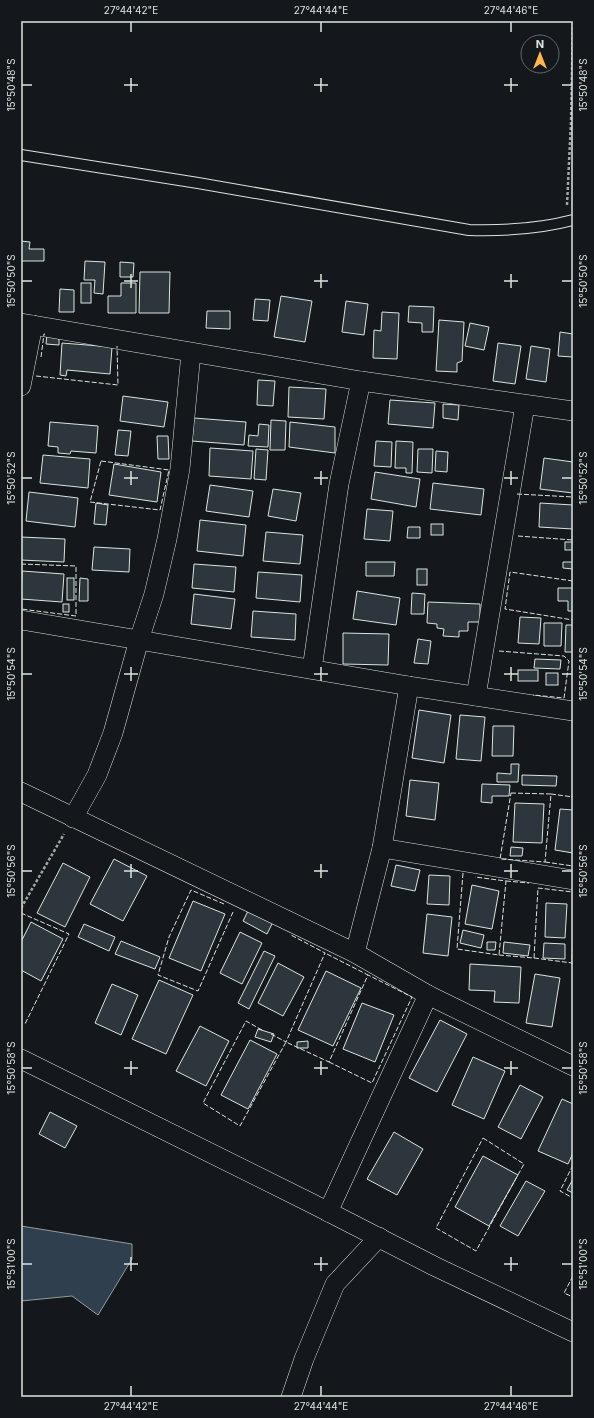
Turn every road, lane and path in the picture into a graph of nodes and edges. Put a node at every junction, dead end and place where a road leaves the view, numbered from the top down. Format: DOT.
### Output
graph roads {
  1 [pos="573,21"];
  2 [pos="21,154"];
  3 [pos="570,221"];
  4 [pos="27,324"];
  5 [pos="192,353"];
  6 [pos="361,381"];
  7 [pos="21,386"];
  8 [pos="525,405"];
  9 [pos="573,411"];
  10 [pos="21,620"];
  11 [pos="139,640"];
  12 [pos="312,669"];
  13 [pos="409,686"];
  14 [pos="476,696"];
  15 [pos="573,711"];
  16 [pos="21,792"];
  17 [pos="73,818"];
  18 [pos="382,848"];
  19 [pos="573,880"];
  20 [pos="21,908"];
  21 [pos="354,953"];
  22 [pos="428,995"];
  23 [pos="21,1059"];
  24 [pos="573,1066"];
  25 [pos="328,1212"];
  26 [pos="379,1237"];
  27 [pos="573,1332"];
  28 [pos="291,1397"];
  1 -- 3 [label="path"];
  2 -- 3 [label="lane"];
  4 -- 5 [label="street"];
  4 -- 7 [label="street"];
  5 -- 6 [label="street"];
  5 -- 11 [label="street"];
  6 -- 8 [label="street"];
  6 -- 12 [label="street"];
  8 -- 9 [label="street"];
  8 -- 14 [label="street"];
  10 -- 11 [label="street"];
  11 -- 12 [label="street"];
  11 -- 17 [label="street"];
  12 -- 13 [label="street"];
  13 -- 14 [label="street"];
  13 -- 18 [label="street"];
  14 -- 15 [label="street"];
  16 -- 17 [label="street"];
  17 -- 20 [label="path"];
  17 -- 21 [label="street"];
  18 -- 19 [label="street"];
  18 -- 21 [label="street"];
  21 -- 22 [label="street"];
  22 -- 24 [label="street"];
  22 -- 25 [label="street"];
  23 -- 25 [label="street"];
  25 -- 26 [label="street"];
  26 -- 27 [label="street"];
  26 -- 28 [label="street"];
}
